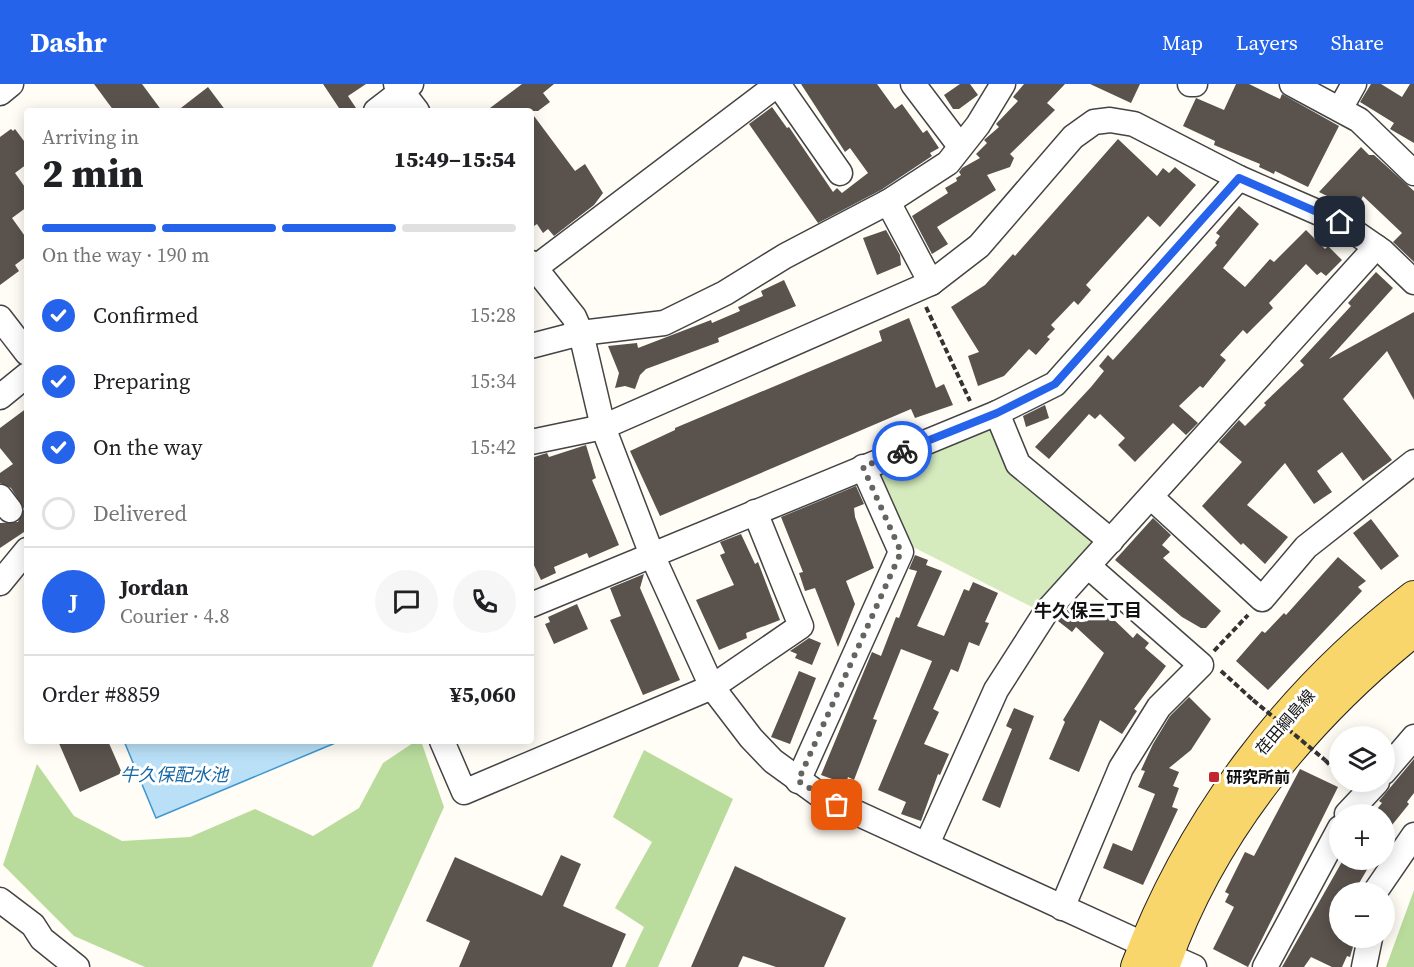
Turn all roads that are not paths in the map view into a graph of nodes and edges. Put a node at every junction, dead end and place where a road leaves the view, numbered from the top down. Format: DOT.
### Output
graph roads {
  1 [pos="11,84"];
  2 [pos="778,84"];
  3 [pos="913,84"];
  4 [pos="1003,84"];
  5 [pos="1190,84"];
  6 [pos="1195,84"];
  7 [pos="1292,84"];
  8 [pos="1354,84"];
  9 [pos="403,86"];
  10 [pos="0,93"];
  11 [pos="379,108"];
  12 [pos="415,108"];
  13 [pos="1340,109"];
  14 [pos="960,146"];
  15 [pos="1412,168"];
  16 [pos="840,173"];
  17 [pos="1239,178"];
  18 [pos="888,202"];
  19 [pos="1376,247"];
  20 [pos="534,264"];
  21 [pos="534,266"];
  22 [pos="1414,282"];
  23 [pos="925,287"];
  24 [pos="0,318"];
  25 [pos="581,333"];
  26 [pos="534,345"];
  27 [pos="24,349"];
  28 [pos="24,377"];
  29 [pos="0,397"];
  30 [pos="988,417"];
  31 [pos="603,427"];
  32 [pos="534,441"];
  33 [pos="1414,462"];
  34 [pos="863,467"];
  35 [pos="1152,497"];
  36 [pos="755,512"];
  37 [pos="1111,541"];
  38 [pos="24,554"];
  39 [pos="652,555"];
  40 [pos="1088,566"];
  41 [pos="0,583"];
  42 [pos="1414,597"];
  43 [pos="534,604"];
  44 [pos="1414,630"];
  45 [pos="712,687"];
  46 [pos="1414,737"];
  47 [pos="443,744"];
  48 [pos="1395,759"];
  49 [pos="798,781"];
  50 [pos="1368,792"];
  51 [pos="1356,804"];
  52 [pos="1414,835"];
  53 [pos="927,844"];
  54 [pos="1329,848"];
  55 [pos="1382,882"];
  56 [pos="0,900"];
  57 [pos="1062,908"];
  58 [pos="1368,948"];
  59 [pos="1161,960"];
  60 [pos="77,967"];
  61 [pos="1265,967"];
  62 [pos="1364,967"];
  1 -- 10 [label="street"];
  2 -- 16 [label="street"];
  2 -- 20 [label="street"];
  3 -- 14 [label="street"];
  4 -- 14 [label="street"];
  5 -- 6 [label="street"];
  7 -- 13 [label="street"];
  8 -- 13 [label="street"];
  9 -- 11 [label="street"];
  9 -- 12 [label="street"];
  13 -- 15 [label="street"];
  14 -- 18 [label="street"];
  17 -- 19 [label="street"];
  17 -- 23 [label="street"];
  17 -- 30 [label="street"];
  18 -- 23 [label="street"];
  18 -- 25 [label="street"];
  19 -- 22 [label="street"];
  19 -- 35 [label="street"];
  21 -- 25 [label="street"];
  23 -- 31 [label="street"];
  24 -- 27 [label="street"];
  25 -- 26 [label="street"];
  25 -- 31 [label="street"];
  28 -- 29 [label="street"];
  30 -- 34 [label="street"];
  30 -- 37 [label="street"];
  31 -- 32 [label="street"];
  31 -- 39 [label="street"];
  33 -- 35 [label="street"];
  34 -- 36 [label="street"];
  34 -- 49 [label="street"];
  35 -- 37 [label="street"];
  36 -- 39 [label="street"];
  36 -- 45 [label="street"];
  37 -- 40 [label="street"];
  38 -- 41 [label="street"];
  39 -- 43 [label="street"];
  39 -- 45 [label="street"];
  40 -- 53 [label="street"];
  40 -- 57 [label="street"];
  42 -- 59 [label="main road, 荏田綱島線"];
  44 -- 59 [label="main road, 荏田綱島線"];
  45 -- 47 [label="street"];
  45 -- 49 [label="street"];
  46 -- 48 [label="street"];
  49 -- 53 [label="street"];
  50 -- 51 [label="street"];
  52 -- 55 [label="street"];
  53 -- 57 [label="street"];
  54 -- 61 [label="street"];
  56 -- 60 [label="street"];
  57 -- 59 [label="street"];
  58 -- 62 [label="street"];
}
